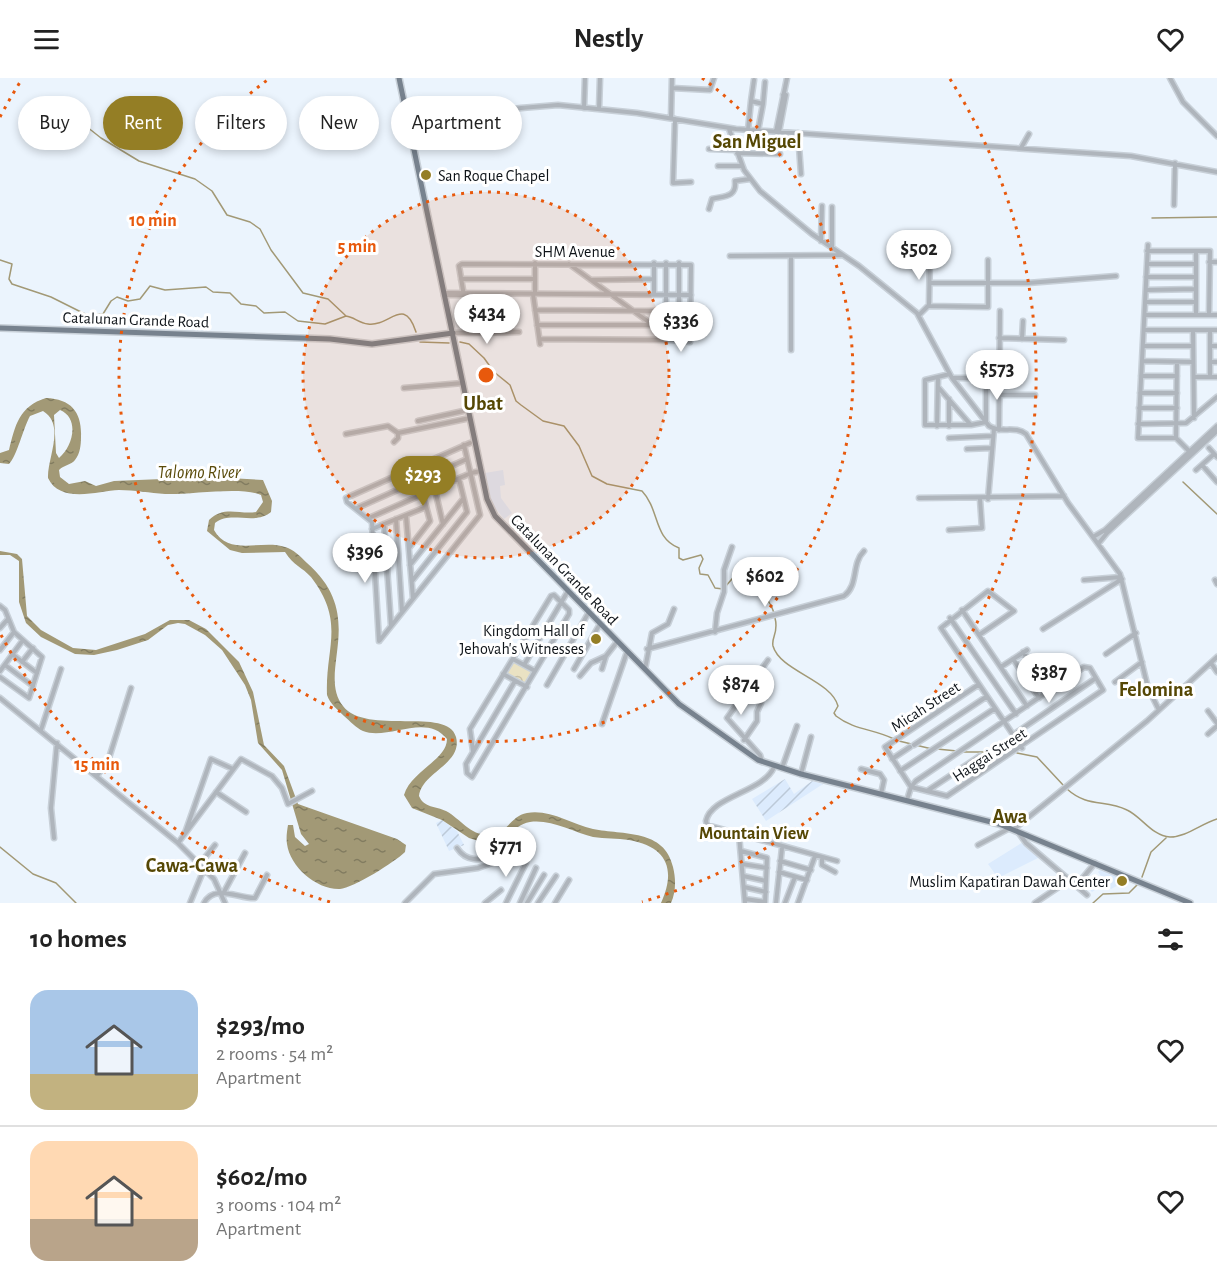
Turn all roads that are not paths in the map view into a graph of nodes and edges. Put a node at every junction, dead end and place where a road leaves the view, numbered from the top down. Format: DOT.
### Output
graph roads {
  1 [pos="399,78"];
  2 [pos="585,78"];
  3 [pos="600,78"];
  4 [pos="672,78"];
  5 [pos="714,78"];
  6 [pos="787,78"];
  7 [pos="1170,78"];
  8 [pos="754,80"];
  9 [pos="765,82"];
  10 [pos="672,88"];
  11 [pos="402,96"];
  12 [pos="751,101"];
  13 [pos="763,104"];
  14 [pos="522,108"];
  15 [pos="584,108"];
  16 [pos="599,109"];
  17 [pos="673,119"];
  18 [pos="729,128"];
  19 [pos="748,130"];
  20 [pos="758,131"];
  21 [pos="777,132"];
  22 [pos="798,133"];
  23 [pos="1029,134"];
  24 [pos="1217,136"];
  25 [pos="1021,148"];
  26 [pos="709,149"];
  27 [pos="413,150"];
  28 [pos="737,152"];
  29 [pos="780,154"];
  30 [pos="1174,163"];
  31 [pos="718,166"];
  32 [pos="742,166"];
  33 [pos="1217,172"];
  34 [pos="801,174"];
  35 [pos="750,179"];
  36 [pos="691,182"];
  37 [pos="1174,205"];
  38 [pos="822,206"];
  39 [pos="832,207"];
  40 [pos="709,209"];
  41 [pos="822,242"];
  42 [pos="1148,245"];
  43 [pos="832,249"];
  44 [pos="1148,251"];
  45 [pos="1196,251"];
  46 [pos="930,253"];
  47 [pos="843,255"];
  48 [pos="730,256"];
  49 [pos="791,257"];
  50 [pos="988,260"];
  51 [pos="1209,262"];
  52 [pos="1217,262"];
  53 [pos="535,263"];
  54 [pos="569,263"];
  55 [pos="654,263"];
  56 [pos="666,263"];
  57 [pos="679,263"];
  58 [pos="1147,264"];
  59 [pos="1196,264"];
  60 [pos="1116,276"];
  61 [pos="1146,277"];
  62 [pos="1196,277"];
  63 [pos="462,279"];
  64 [pos="535,279"];
  65 [pos="654,279"];
  66 [pos="591,280"];
  67 [pos="988,282"];
  68 [pos="930,283"];
  69 [pos="1146,290"];
  70 [pos="1196,290"];
  71 [pos="444,294"];
  72 [pos="465,294"];
  73 [pos="534,294"];
  74 [pos="611,295"];
  75 [pos="654,295"];
  76 [pos="666,295"];
  77 [pos="679,295"];
  78 [pos="691,295"];
  79 [pos="1145,302"];
  80 [pos="1196,302"];
  81 [pos="929,306"];
  82 [pos="535,310"];
  83 [pos="633,311"];
  84 [pos="666,311"];
  85 [pos="1000,311"];
  86 [pos="919,315"];
  87 [pos="1145,315"];
  88 [pos="1196,315"];
  89 [pos="1209,315"];
  90 [pos="1217,315"];
  91 [pos="1023,321"];
  92 [pos="537,325"];
  93 [pos="653,326"];
  94 [pos="0,327"];
  95 [pos="1144,330"];
  96 [pos="1193,330"];
  97 [pos="1210,330"];
  98 [pos="1217,330"];
  99 [pos="519,332"];
  100 [pos="453,333"];
  101 [pos="666,336"];
  102 [pos="999,338"];
  103 [pos="1023,339"];
  104 [pos="672,340"];
  105 [pos="1064,340"];
  106 [pos="679,342"];
  107 [pos="1143,346"];
  108 [pos="1193,346"];
  109 [pos="1210,346"];
  110 [pos="1217,346"];
  111 [pos="791,350"];
  112 [pos="1142,362"];
  113 [pos="1177,362"];
  114 [pos="1193,362"];
  115 [pos="1210,362"];
  116 [pos="1217,362"];
  117 [pos="951,376"];
  118 [pos="1141,376"];
  119 [pos="1177,376"];
  120 [pos="1194,377"];
  121 [pos="1210,377"];
  122 [pos="1217,377"];
  123 [pos="938,379"];
  124 [pos="463,383"];
  125 [pos="938,387"];
  126 [pos="404,388"];
  127 [pos="1140,393"];
  128 [pos="1178,393"];
  129 [pos="999,395"];
  130 [pos="1035,395"];
  131 [pos="949,399"];
  132 [pos="1216,399"];
  133 [pos="1139,408"];
  134 [pos="1178,408"];
  135 [pos="468,410"];
  136 [pos="470,418"];
  137 [pos="1194,418"];
  138 [pos="418,421"];
  139 [pos="986,422"];
  140 [pos="1138,424"];
  141 [pos="1178,424"];
  142 [pos="971,425"];
  143 [pos="937,426"];
  144 [pos="949,426"];
  145 [pos="1217,426"];
  146 [pos="994,429"];
  147 [pos="999,430"];
  148 [pos="1217,431"];
  149 [pos="398,433"];
  150 [pos="346,434"];
  151 [pos="1211,434"];
  152 [pos="992,436"];
  153 [pos="949,438"];
  154 [pos="1176,438"];
  155 [pos="1217,440"];
  156 [pos="394,441"];
  157 [pos="470,443"];
  158 [pos="464,445"];
  159 [pos="992,448"];
  160 [pos="1209,448"];
  161 [pos="967,449"];
  162 [pos="1191,454"];
  163 [pos="1216,456"];
  164 [pos="467,459"];
  165 [pos="1202,465"];
  166 [pos="1196,470"];
  167 [pos="403,471"];
  168 [pos="481,472"];
  169 [pos="470,474"];
  170 [pos="459,479"];
  171 [pos="1217,482"];
  172 [pos="410,485"];
  173 [pos="435,490"];
  174 [pos="423,495"];
  175 [pos="1064,496"];
  176 [pos="464,498"];
  177 [pos="919,498"];
  178 [pos="980,499"];
  179 [pos="988,499"];
  180 [pos="426,507"];
  181 [pos="356,509"];
  182 [pos="406,516"];
  183 [pos="369,518"];
  184 [pos="396,519"];
  185 [pos="384,524"];
  186 [pos="443,524"];
  187 [pos="372,529"];
  188 [pos="949,530"];
  189 [pos="1106,531"];
  190 [pos="1093,537"];
  191 [pos="1098,544"];
  192 [pos="732,547"];
  193 [pos="409,548"];
  194 [pos="864,551"];
  195 [pos="410,565"];
  196 [pos="1122,578"];
  197 [pos="1084,580"];
  198 [pos="412,581"];
  199 [pos="568,590"];
  200 [pos="413,599"];
  201 [pos="561,602"];
  202 [pos="0,606"];
  203 [pos="674,609"];
  204 [pos="962,610"];
  205 [pos="589,612"];
  206 [pos="402,613"];
  207 [pos="0,618"];
  208 [pos="951,618"];
  209 [pos="7,620"];
  210 [pos="600,624"];
  211 [pos="392,626"];
  212 [pos="0,628"];
  213 [pos="1043,630"];
  214 [pos="15,632"];
  215 [pos="715,632"];
  216 [pos="1136,633"];
  217 [pos="979,634"];
  218 [pos="23,640"];
  219 [pos="617,642"];
  220 [pos="1,647"];
  221 [pos="33,648"];
  222 [pos="647,649"];
  223 [pos="627,652"];
  224 [pos="12,654"];
  225 [pos="1106,654"];
  226 [pos="606,656"];
  227 [pos="1217,657"];
  228 [pos="513,658"];
  229 [pos="1013,659"];
  230 [pos="768,660"];
  231 [pos="22,662"];
  232 [pos="1142,662"];
  233 [pos="1211,663"];
  234 [pos="5,664"];
  235 [pos="524,665"];
  236 [pos="1001,667"];
  237 [pos="61,669"];
  238 [pos="574,669"];
  239 [pos="602,669"];
  240 [pos="644,669"];
  241 [pos="0,671"];
  242 [pos="535,671"];
  243 [pos="1217,672"];
  244 [pos="37,674"];
  245 [pos="503,674"];
  246 [pos="580,676"];
  247 [pos="0,677"];
  248 [pos="1096,678"];
  249 [pos="515,681"];
  250 [pos="1115,682"];
  251 [pos="978,685"];
  252 [pos="33,686"];
  253 [pos="547,686"];
  254 [pos="526,687"];
  255 [pos="131,688"];
  256 [pos="1049,691"];
  257 [pos="986,697"];
  258 [pos="0,698"];
  259 [pos="1039,698"];
  260 [pos="761,703"];
  261 [pos="1027,706"];
  262 [pos="995,709"];
  263 [pos="1159,710"];
  264 [pos="1208,711"];
  265 [pos="1016,714"];
  266 [pos="1004,722"];
  267 [pos="602,724"];
  268 [pos="1217,725"];
  269 [pos="797,726"];
  270 [pos="42,730"];
  271 [pos="1208,734"];
  272 [pos="1013,735"];
  273 [pos="811,736"];
  274 [pos="744,740"];
  275 [pos="57,743"];
  276 [pos="1022,748"];
  277 [pos="473,751"];
  278 [pos="980,756"];
  279 [pos="892,759"];
  280 [pos="762,763"];
  281 [pos="774,767"];
  282 [pos="233,769"];
  283 [pos="782,769"];
  284 [pos="861,769"];
  285 [pos="900,771"];
  286 [pos="801,774"];
  287 [pos="97,776"];
  288 [pos="912,787"];
  289 [pos="312,791"];
  290 [pos="216,792"];
  291 [pos="926,792"];
  292 [pos="881,794"];
  293 [pos="909,800"];
  294 [pos="246,812"];
  295 [pos="1014,829"];
  296 [pos="185,834"];
  297 [pos="740,835"];
  298 [pos="54,838"];
  299 [pos="178,843"];
  300 [pos="215,845"];
  301 [pos="978,845"];
  302 [pos="457,848"];
  303 [pos="782,848"];
  304 [pos="741,851"];
  305 [pos="245,853"];
  306 [pos="815,856"];
  307 [pos="822,858"];
  308 [pos="780,861"];
  309 [pos="837,861"];
  310 [pos="526,863"];
  311 [pos="1095,863"];
  312 [pos="742,864"];
  313 [pos="199,865"];
  314 [pos="536,868"];
  315 [pos="767,868"];
  316 [pos="204,869"];
  317 [pos="811,870"];
  318 [pos="779,872"];
  319 [pos="835,872"];
  320 [pos="267,875"];
  321 [pos="544,875"];
  322 [pos="556,876"];
  323 [pos="743,876"];
  324 [pos="795,877"];
  325 [pos="569,880"];
  326 [pos="807,880"];
  327 [pos="1069,880"];
  328 [pos="766,881"];
  329 [pos="1076,885"];
  330 [pos="744,887"];
  331 [pos="501,890"];
  332 [pos="222,892"];
  333 [pos="766,892"];
  334 [pos="1087,895"];
  335 [pos="494,897"];
  336 [pos="745,901"];
  337 [pos="190,903"];
  338 [pos="204,903"];
  339 [pos="225,903"];
  340 [pos="405,903"];
  341 [pos="485,903"];
  342 [pos="492,903"];
  343 [pos="506,903"];
  344 [pos="520,903"];
  345 [pos="527,903"];
  346 [pos="538,903"];
  347 [pos="555,903"];
  348 [pos="765,903"];
  349 [pos="776,903"];
  350 [pos="785,903"];
  351 [pos="798,903"];
  352 [pos="1035,903"];
  353 [pos="1191,903"];
  1 -- 11 [label="main road"];
  2 -- 15 [label="street"];
  3 -- 16 [label="street"];
  4 -- 10 [label="street"];
  5 -- 10 [label="street"];
  6 -- 21 [label="street"];
  7 -- 24 [label="street"];
  8 -- 12 [label="street"];
  9 -- 13 [label="street"];
  10 -- 17 [label="street"];
  12 -- 13 [label="street"];
  12 -- 19 [label="street"];
  13 -- 20 [label="street"];
  14 -- 15 [label="street"];
  15 -- 16 [label="street"];
  16 -- 17 [label="street"];
  17 -- 18 [label="street"];
  17 -- 36 [label="street"];
  18 -- 19 [label="street"];
  18 -- 28 [label="street"];
  19 -- 20 [label="street"];
  20 -- 21 [label="street"];
  21 -- 22 [label="street"];
  22 -- 25 [label="street"];
  22 -- 34 [label="street"];
  23 -- 25 [label="street"];
  25 -- 30 [label="street"];
  26 -- 28 [label="street"];
  27 -- 71 [label="main road"];
  28 -- 29 [label="street"];
  28 -- 32 [label="street"];
  30 -- 33 [label="street"];
  30 -- 37 [label="street"];
  31 -- 32 [label="street"];
  32 -- 35 [label="street"];
  35 -- 40 [label="street"];
  35 -- 41 [label="street"];
  38 -- 41 [label="street"];
  39 -- 43 [label="street"];
  41 -- 43 [label="street"];
  42 -- 44 [label="street"];
  43 -- 47 [label="street"];
  44 -- 45 [label="street"];
  44 -- 58 [label="street"];
  45 -- 51 [label="street"];
  45 -- 59 [label="street"];
  46 -- 68 [label="street"];
  47 -- 49 [label="street"];
  47 -- 86 [label="street"];
  48 -- 49 [label="street"];
  49 -- 111 [label="street"];
  50 -- 67 [label="street"];
  51 -- 52 [label="street"];
  51 -- 89 [label="street"];
  53 -- 54 [label="street, SHM Avenue"];
  53 -- 63 [label="street, SHM Avenue"];
  53 -- 64 [label="street"];
  54 -- 55 [label="street, SHM Avenue"];
  54 -- 66 [label="street"];
  55 -- 56 [label="street, SHM Avenue"];
  55 -- 65 [label="street"];
  56 -- 57 [label="street, SHM Avenue"];
  56 -- 76 [label="street"];
  57 -- 77 [label="street"];
  57 -- 78 [label="street, SHM Avenue"];
  58 -- 59 [label="street"];
  58 -- 61 [label="street"];
  59 -- 62 [label="street"];
  60 -- 67 [label="street"];
  61 -- 62 [label="street"];
  61 -- 69 [label="street"];
  62 -- 70 [label="street"];
  63 -- 64 [label="street"];
  63 -- 72 [label="street"];
  64 -- 73 [label="street"];
  65 -- 66 [label="street"];
  65 -- 75 [label="street"];
  66 -- 74 [label="street"];
  67 -- 68 [label="street"];
  67 -- 81 [label="street"];
  68 -- 81 [label="street"];
  69 -- 70 [label="street"];
  69 -- 79 [label="street"];
  70 -- 80 [label="street"];
  71 -- 72 [label="street"];
  71 -- 100 [label="main road"];
  72 -- 73 [label="street"];
  73 -- 74 [label="street"];
  73 -- 82 [label="street"];
  74 -- 75 [label="street"];
  74 -- 83 [label="street"];
  75 -- 76 [label="street"];
  76 -- 77 [label="street"];
  76 -- 84 [label="street"];
  77 -- 78 [label="street"];
  77 -- 106 [label="street"];
  78 -- 106 [label="street"];
  79 -- 80 [label="street"];
  79 -- 87 [label="street"];
  80 -- 88 [label="street"];
  81 -- 86 [label="street"];
  82 -- 83 [label="street"];
  82 -- 92 [label="street"];
  83 -- 84 [label="street"];
  83 -- 93 [label="street"];
  84 -- 101 [label="street"];
  85 -- 102 [label="street"];
  86 -- 117 [label="street"];
  87 -- 88 [label="street"];
  87 -- 95 [label="street"];
  88 -- 89 [label="street"];
  89 -- 90 [label="street"];
  91 -- 103 [label="street"];
  92 -- 93 [label="street"];
  92 -- 104 [label="street"];
  93 -- 101 [label="street"];
  94 -- 100 [label="main road, Catalunan Grande Road"];
  95 -- 96 [label="street"];
  95 -- 107 [label="street"];
  96 -- 97 [label="street"];
  96 -- 108 [label="street"];
  97 -- 98 [label="street"];
  97 -- 109 [label="street"];
  99 -- 100 [label="street"];
  100 -- 124 [label="main road, Catalunan Grande Road"];
  101 -- 104 [label="street"];
  102 -- 103 [label="street"];
  102 -- 129 [label="street"];
  103 -- 105 [label="street"];
  104 -- 106 [label="street"];
  107 -- 108 [label="street"];
  107 -- 112 [label="street"];
  108 -- 114 [label="street"];
  109 -- 110 [label="street"];
  109 -- 115 [label="street"];
  112 -- 113 [label="street"];
  112 -- 118 [label="street"];
  113 -- 114 [label="street"];
  113 -- 119 [label="street"];
  114 -- 120 [label="street"];
  115 -- 116 [label="street"];
  115 -- 121 [label="street"];
  117 -- 123 [label="street"];
  117 -- 139 [label="street"];
  117 -- 139 [label="street"];
  118 -- 119 [label="street"];
  118 -- 127 [label="street"];
  119 -- 128 [label="street"];
  120 -- 121 [label="street"];
  120 -- 137 [label="street"];
  121 -- 122 [label="street"];
  123 -- 125 [label="street"];
  123 -- 143 [label="street"];
  124 -- 126 [label="street"];
  124 -- 135 [label="main road, Catalunan Grande Road"];
  125 -- 131 [label="street"];
  125 -- 143 [label="street"];
  127 -- 128 [label="street"];
  127 -- 133 [label="street"];
  128 -- 134 [label="street"];
  129 -- 130 [label="street"];
  129 -- 147 [label="street"];
  131 -- 142 [label="street"];
  131 -- 144 [label="street"];
  132 -- 137 [label="street"];
  133 -- 134 [label="street"];
  133 -- 140 [label="street"];
  134 -- 141 [label="street"];
  135 -- 136 [label="main road, Catalunan Grande Road"];
  135 -- 138 [label="street"];
  136 -- 149 [label="street"];
  136 -- 168 [label="main road, Catalunan Grande Road"];
  137 -- 141 [label="street"];
  139 -- 142 [label="street"];
  139 -- 146 [label="street"];
  140 -- 141 [label="street"];
  140 -- 154 [label="street"];
  141 -- 154 [label="street"];
  142 -- 144 [label="street"];
  143 -- 144 [label="street"];
  145 -- 151 [label="street"];
  146 -- 147 [label="street"];
  146 -- 152 [label="street"];
  147 -- 175 [label="street"];
  148 -- 151 [label="street"];
  149 -- 150 [label="street"];
  149 -- 156 [label="street"];
  151 -- 155 [label="street"];
  151 -- 162 [label="street"];
  152 -- 153 [label="street"];
  152 -- 159 [label="street"];
  154 -- 162 [label="street"];
  157 -- 158 [label="street"];
  158 -- 164 [label="street"];
  158 -- 167 [label="street"];
  159 -- 161 [label="street"];
  159 -- 179 [label="street"];
  160 -- 163 [label="street"];
  162 -- 189 [label="street"];
  163 -- 165 [label="street"];
  164 -- 169 [label="street"];
  164 -- 172 [label="street"];
  165 -- 166 [label="street"];
  165 -- 171 [label="street"];
  167 -- 172 [label="street"];
  167 -- 181 [label="street"];
  168 -- 169 [label="street"];
  168 -- 199 [label="main road, Catalunan Grande Road"];
  169 -- 170 [label="street"];
  169 -- 200 [label="street"];
  170 -- 173 [label="street"];
  170 -- 176 [label="street"];
  172 -- 181 [label="street"];
  173 -- 174 [label="street"];
  173 -- 186 [label="street"];
  174 -- 180 [label="street"];
  174 -- 183 [label="street"];
  175 -- 179 [label="street"];
  175 -- 190 [label="street"];
  176 -- 186 [label="street"];
  176 -- 198 [label="street"];
  177 -- 178 [label="street"];
  178 -- 179 [label="street"];
  178 -- 188 [label="street"];
  180 -- 182 [label="street"];
  180 -- 193 [label="street"];
  181 -- 183 [label="street"];
  182 -- 184 [label="street"];
  182 -- 193 [label="street"];
  183 -- 187 [label="street"];
  184 -- 185 [label="street"];
  184 -- 206 [label="street"];
  185 -- 187 [label="street"];
  185 -- 211 [label="street"];
  186 -- 195 [label="street"];
  187 -- 211 [label="street"];
  189 -- 190 [label="street"];
  189 -- 191 [label="street"];
  190 -- 191 [label="street"];
  191 -- 196 [label="street"];
  192 -- 215 [label="street"];
  193 -- 195 [label="street"];
  194 -- 215 [label="street"];
  195 -- 198 [label="street"];
  196 -- 197 [label="street"];
  196 -- 213 [label="street"];
  196 -- 216 [label="street"];
  198 -- 200 [label="street"];
  199 -- 201 [label="street"];
  199 -- 205 [label="main road, Catalunan Grande Road"];
  200 -- 206 [label="street"];
  201 -- 228 [label="street"];
  201 -- 235 [label="street"];
  201 -- 242 [label="street"];
  202 -- 209 [label="street"];
  203 -- 222 [label="street"];
  204 -- 208 [label="street"];
  204 -- 217 [label="street"];
  204 -- 217 [label="street"];
  205 -- 210 [label="main road, Catalunan Grande Road"];
  205 -- 253 [label="street"];
  206 -- 211 [label="street"];
  207 -- 209 [label="street"];
  208 -- 251 [label="street"];
  208 -- 265 [label="street"];
  209 -- 212 [label="street"];
  209 -- 214 [label="street"];
  210 -- 219 [label="main road, Catalunan Grande Road"];
  210 -- 238 [label="street"];
  214 -- 218 [label="street"];
  214 -- 220 [label="street"];
  215 -- 222 [label="street"];
  216 -- 225 [label="street"];
  216 -- 232 [label="street"];
  217 -- 236 [label="street"];
  218 -- 221 [label="street"];
  218 -- 224 [label="street"];
  219 -- 223 [label="main road, Catalunan Grande Road"];
  219 -- 226 [label="street"];
  221 -- 231 [label="street"];
  221 -- 244 [label="street"];
  222 -- 240 [label="street"];
  223 -- 240 [label="main road, Catalunan Grande Road"];
  223 -- 267 [label="street"];
  224 -- 231 [label="street"];
  224 -- 234 [label="street"];
  226 -- 239 [label="street"];
  226 -- 246 [label="street"];
  227 -- 233 [label="street"];
  228 -- 235 [label="street"];
  228 -- 245 [label="street"];
  229 -- 236 [label="street"];
  229 -- 256 [label="street"];
  229 -- 259 [label="street"];
  230 -- 274 [label="street"];
  231 -- 244 [label="street"];
  232 -- 250 [label="street"];
  232 -- 263 [label="street"];
  233 -- 243 [label="street"];
  233 -- 263 [label="street"];
  234 -- 241 [label="street"];
  234 -- 252 [label="street"];
  235 -- 242 [label="street"];
  236 -- 261 [label="street"];
  237 -- 270 [label="street"];
  240 -- 280 [label="main road, Catalunan Grande Road"];
  242 -- 254 [label="street"];
  244 -- 252 [label="street"];
  245 -- 249 [label="street"];
  245 -- 277 [label="street"];
  247 -- 252 [label="street"];
  248 -- 256 [label="street"];
  248 -- 272 [label="street"];
  248 -- 276 [label="street, Haggai Street"];
  249 -- 254 [label="street"];
  249 -- 277 [label="street"];
  251 -- 257 [label="street"];
  251 -- 279 [label="street, Micah Street"];
  254 -- 277 [label="street"];
  255 -- 287 [label="street"];
  256 -- 259 [label="street"];
  257 -- 262 [label="street"];
  257 -- 279 [label="street"];
  258 -- 270 [label="street"];
  259 -- 261 [label="street"];
  260 -- 274 [label="street"];
  261 -- 265 [label="street"];
  262 -- 266 [label="street"];
  262 -- 285 [label="street"];
  263 -- 295 [label="street"];
  264 -- 268 [label="street"];
  265 -- 266 [label="street"];
  266 -- 272 [label="street"];
  266 -- 288 [label="street"];
  268 -- 271 [label="street"];
  269 -- 283 [label="street"];
  270 -- 275 [label="street"];
  272 -- 276 [label="street"];
  273 -- 286 [label="street"];
  274 -- 280 [label="street"];
  275 -- 287 [label="street"];
  275 -- 298 [label="street"];
  276 -- 291 [label="street, Haggai Street"];
  278 -- 291 [label="street"];
  279 -- 285 [label="street"];
  280 -- 281 [label="main road, Catalunan Grande Road"];
  281 -- 283 [label="main road, Catalunan Grande Road"];
  281 -- 297 [label="street"];
  282 -- 289 [label="street"];
  282 -- 290 [label="street"];
  282 -- 296 [label="street"];
  283 -- 286 [label="main road, Catalunan Grande Road"];
  284 -- 292 [label="street"];
  285 -- 288 [label="street"];
  286 -- 292 [label="main road, Catalunan Grande Road"];
  287 -- 299 [label="street"];
  288 -- 291 [label="street"];
  288 -- 293 [label="street"];
  290 -- 294 [label="street"];
  290 -- 296 [label="street"];
  292 -- 293 [label="main road, Catalunan Grande Road"];
  293 -- 295 [label="main road, Catalunan Grande Road"];
  295 -- 301 [label="street"];
  295 -- 311 [label="main road, Catalunan Grande Road"];
  295 -- 327 [label="street"];
  296 -- 299 [label="street"];
  297 -- 303 [label="street"];
  297 -- 304 [label="street"];
  299 -- 313 [label="street"];
  300 -- 313 [label="street"];
  302 -- 340 [label="street"];
  303 -- 306 [label="street"];
  303 -- 308 [label="street"];
  304 -- 312 [label="street"];
  304 -- 315 [label="street"];
  305 -- 332 [label="street"];
  306 -- 307 [label="street"];
  306 -- 317 [label="street"];
  307 -- 309 [label="street"];
  307 -- 319 [label="street"];
  308 -- 317 [label="street"];
  308 -- 318 [label="street"];
  310 -- 343 [label="street"];
  311 -- 329 [label="street"];
  311 -- 353 [label="main road, Catalunan Grande Road"];
  312 -- 315 [label="street"];
  312 -- 323 [label="street"];
  313 -- 316 [label="street"];
  314 -- 344 [label="street"];
  315 -- 328 [label="street"];
  316 -- 332 [label="street"];
  316 -- 337 [label="street"];
  317 -- 326 [label="street"];
  318 -- 324 [label="street"];
  318 -- 349 [label="street"];
  320 -- 332 [label="street"];
  321 -- 345 [label="street"];
  322 -- 346 [label="street"];
  323 -- 328 [label="street"];
  323 -- 330 [label="street"];
  324 -- 326 [label="street"];
  324 -- 350 [label="street"];
  325 -- 347 [label="street"];
  326 -- 351 [label="street"];
  327 -- 329 [label="street"];
  327 -- 352 [label="street"];
  328 -- 333 [label="street"];
  329 -- 334 [label="street"];
  330 -- 333 [label="street"];
  330 -- 336 [label="street"];
  331 -- 335 [label="street"];
  332 -- 338 [label="street"];
  332 -- 339 [label="street"];
  333 -- 348 [label="street"];
  335 -- 341 [label="street"];
  335 -- 342 [label="street"];
  336 -- 348 [label="street"];
}
